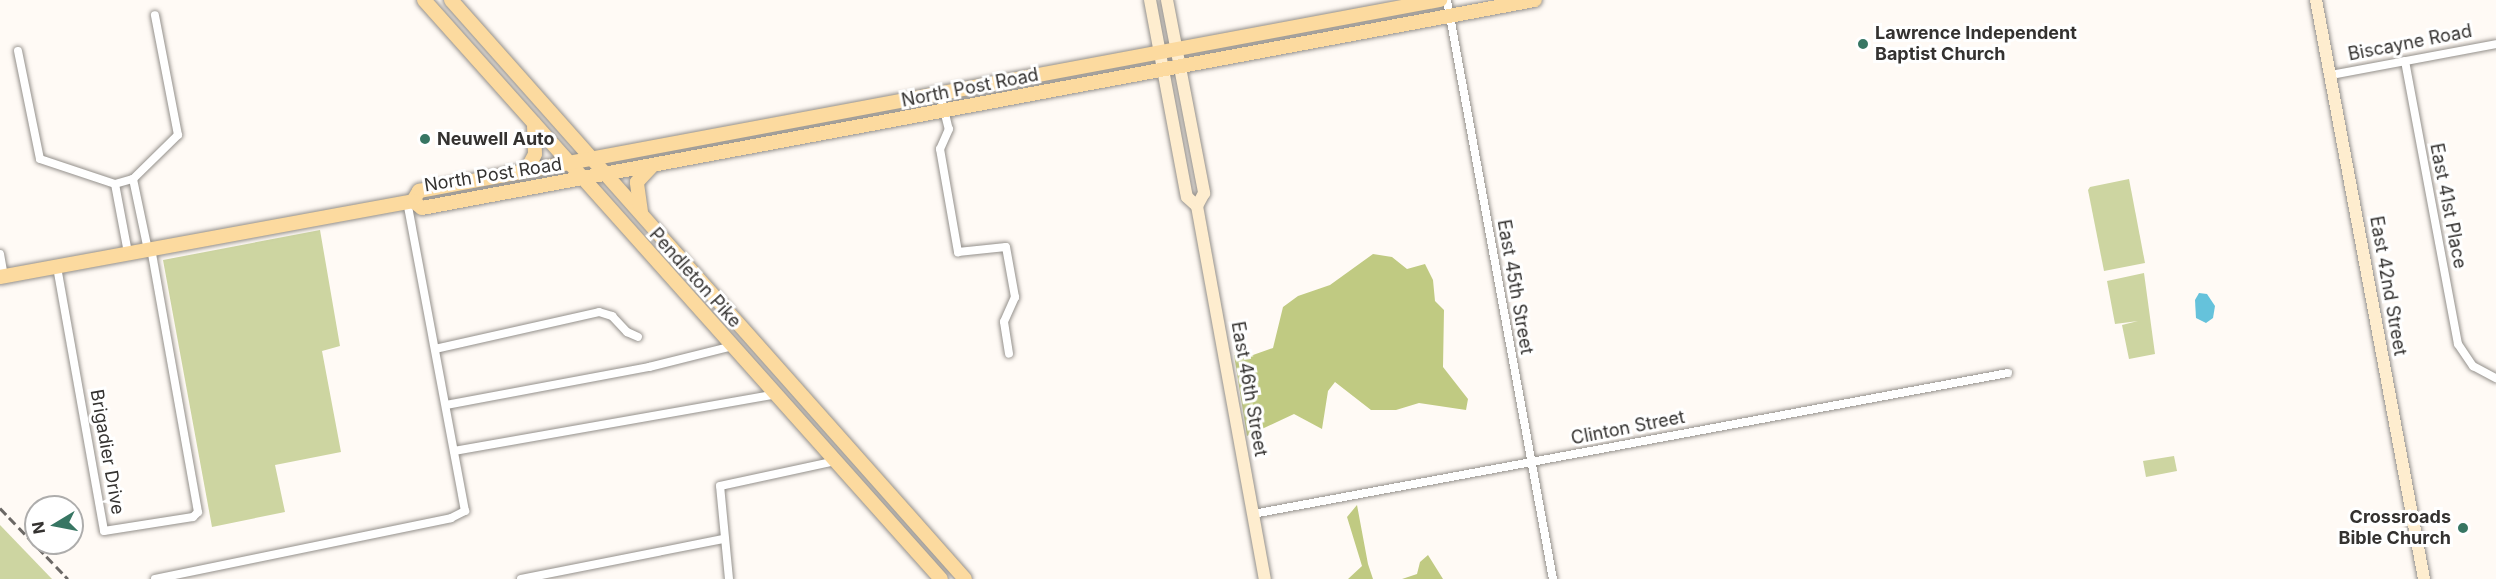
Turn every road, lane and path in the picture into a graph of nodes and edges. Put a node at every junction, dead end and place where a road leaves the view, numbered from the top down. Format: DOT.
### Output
graph roads {
  1 [pos="451,0"];
  2 [pos="1150,0"];
  3 [pos="1167,0"];
  4 [pos="1440,0"];
  5 [pos="1447,0"];
  6 [pos="1535,0"];
  7 [pos="2316,0"];
  8 [pos="424,1"];
  9 [pos="155,15"];
  10 [pos="1450,16"];
  11 [pos="2496,44"];
  12 [pos="1177,50"];
  13 [pos="18,51"];
  14 [pos="1160,53"];
  15 [pos="2405,61"];
  16 [pos="1180,68"];
  17 [pos="1164,71"];
  18 [pos="2331,75"];
  19 [pos="940,94"];
  20 [pos="945,111"];
  21 [pos="534,123"];
  22 [pos="591,159"];
  23 [pos="568,163"];
  24 [pos="652,165"];
  25 [pos="526,171"];
  26 [pos="605,174"];
  27 [pos="133,179"];
  28 [pos="581,179"];
  29 [pos="115,184"];
  30 [pos="410,201"];
  31 [pos="1197,206"];
  32 [pos="643,217"];
  33 [pos="149,249"];
  34 [pos="128,253"];
  35 [pos="0,254"];
  36 [pos="57,267"];
  37 [pos="2,277"];
  38 [pos="638,337"];
  39 [pos="733,346"];
  40 [pos="435,349"];
  41 [pos="1010,354"];
  42 [pos="2008,372"];
  43 [pos="2496,378"];
  44 [pos="776,394"];
  45 [pos="446,405"];
  46 [pos="454,452"];
  47 [pos="836,461"];
  48 [pos="1530,464"];
  49 [pos="1253,514"];
  50 [pos="723,539"];
  51 [pos="154,579"];
  52 [pos="521,579"];
  53 [pos="729,579"];
  54 [pos="941,579"];
  55 [pos="965,579"];
  56 [pos="1265,579"];
  57 [pos="1552,579"];
  58 [pos="2424,579"];
  1 -- 22 [label="main road, Pendleton Pike"];
  2 -- 14 [label="street, East 46th Street"];
  3 -- 12 [label="street, East 46th Street"];
  4 -- 12 [label="main road, North Post Road"];
  5 -- 10 [label="street, East 45th Street"];
  6 -- 10 [label="main road, North Post Road"];
  7 -- 18 [label="street, East 42nd Street"];
  8 -- 21 [label="main road, Pendleton Pike"];
  9 -- 27 [label="street"];
  10 -- 16 [label="main road, North Post Road"];
  10 -- 48 [label="street, East 45th Street"];
  11 -- 15 [label="street, Biscayne Road"];
  12 -- 14 [label="main road, North Post Road"];
  12 -- 16 [label="street, East 46th Street"];
  13 -- 29 [label="street"];
  14 -- 17 [label="street, East 46th Street"];
  14 -- 19 [label="main road, North Post Road"];
  15 -- 18 [label="street, Biscayne Road"];
  15 -- 43 [label="street, East 41st Place"];
  16 -- 17 [label="main road, North Post Road"];
  16 -- 31 [label="street, East 46th Street"];
  17 -- 20 [label="main road, North Post Road"];
  17 -- 31 [label="street, East 46th Street"];
  18 -- 58 [label="street, East 42nd Street"];
  19 -- 20 [label="street"];
  19 -- 22 [label="main road, North Post Road"];
  20 -- 24 [label="main road, North Post Road"];
  20 -- 41 [label="street"];
  21 -- 23 [label="main road, Pendleton Pike"];
  21 -- 25 [label="main road"];
  22 -- 23 [label="main road, North Post Road"];
  22 -- 26 [label="main road, Pendleton Pike"];
  23 -- 25 [label="main road, North Post Road"];
  23 -- 28 [label="main road, Pendleton Pike"];
  24 -- 26 [label="main road, North Post Road"];
  24 -- 32 [label="main road"];
  25 -- 30 [label="main road, North Post Road"];
  26 -- 28 [label="main road, North Post Road"];
  26 -- 32 [label="main road, Pendleton Pike"];
  27 -- 29 [label="street"];
  27 -- 33 [label="street"];
  28 -- 30 [label="main road, North Post Road"];
  28 -- 39 [label="main road, Pendleton Pike"];
  29 -- 34 [label="street"];
  30 -- 33 [label="main road, North Post Road"];
  30 -- 40 [label="street"];
  31 -- 49 [label="street, East 46th Street"];
  32 -- 55 [label="main road, Pendleton Pike"];
  33 -- 34 [label="main road, North Post Road"];
  33 -- 36 [label="street, Brigadier Drive"];
  34 -- 36 [label="main road, North Post Road"];
  35 -- 37 [label="street"];
  36 -- 37 [label="main road, North Post Road"];
  38 -- 40 [label="street"];
  39 -- 44 [label="main road, Pendleton Pike"];
  39 -- 45 [label="street"];
  40 -- 45 [label="street"];
  42 -- 48 [label="street, Clinton Street"];
  44 -- 46 [label="street"];
  44 -- 47 [label="main road, Pendleton Pike"];
  45 -- 46 [label="street"];
  46 -- 51 [label="street"];
  47 -- 50 [label="street"];
  47 -- 54 [label="main road, Pendleton Pike"];
  48 -- 49 [label="street, Clinton Street"];
  48 -- 57 [label="street, East 45th Street"];
  49 -- 56 [label="street, East 46th Street"];
  50 -- 52 [label="street"];
  50 -- 53 [label="street"];
}
